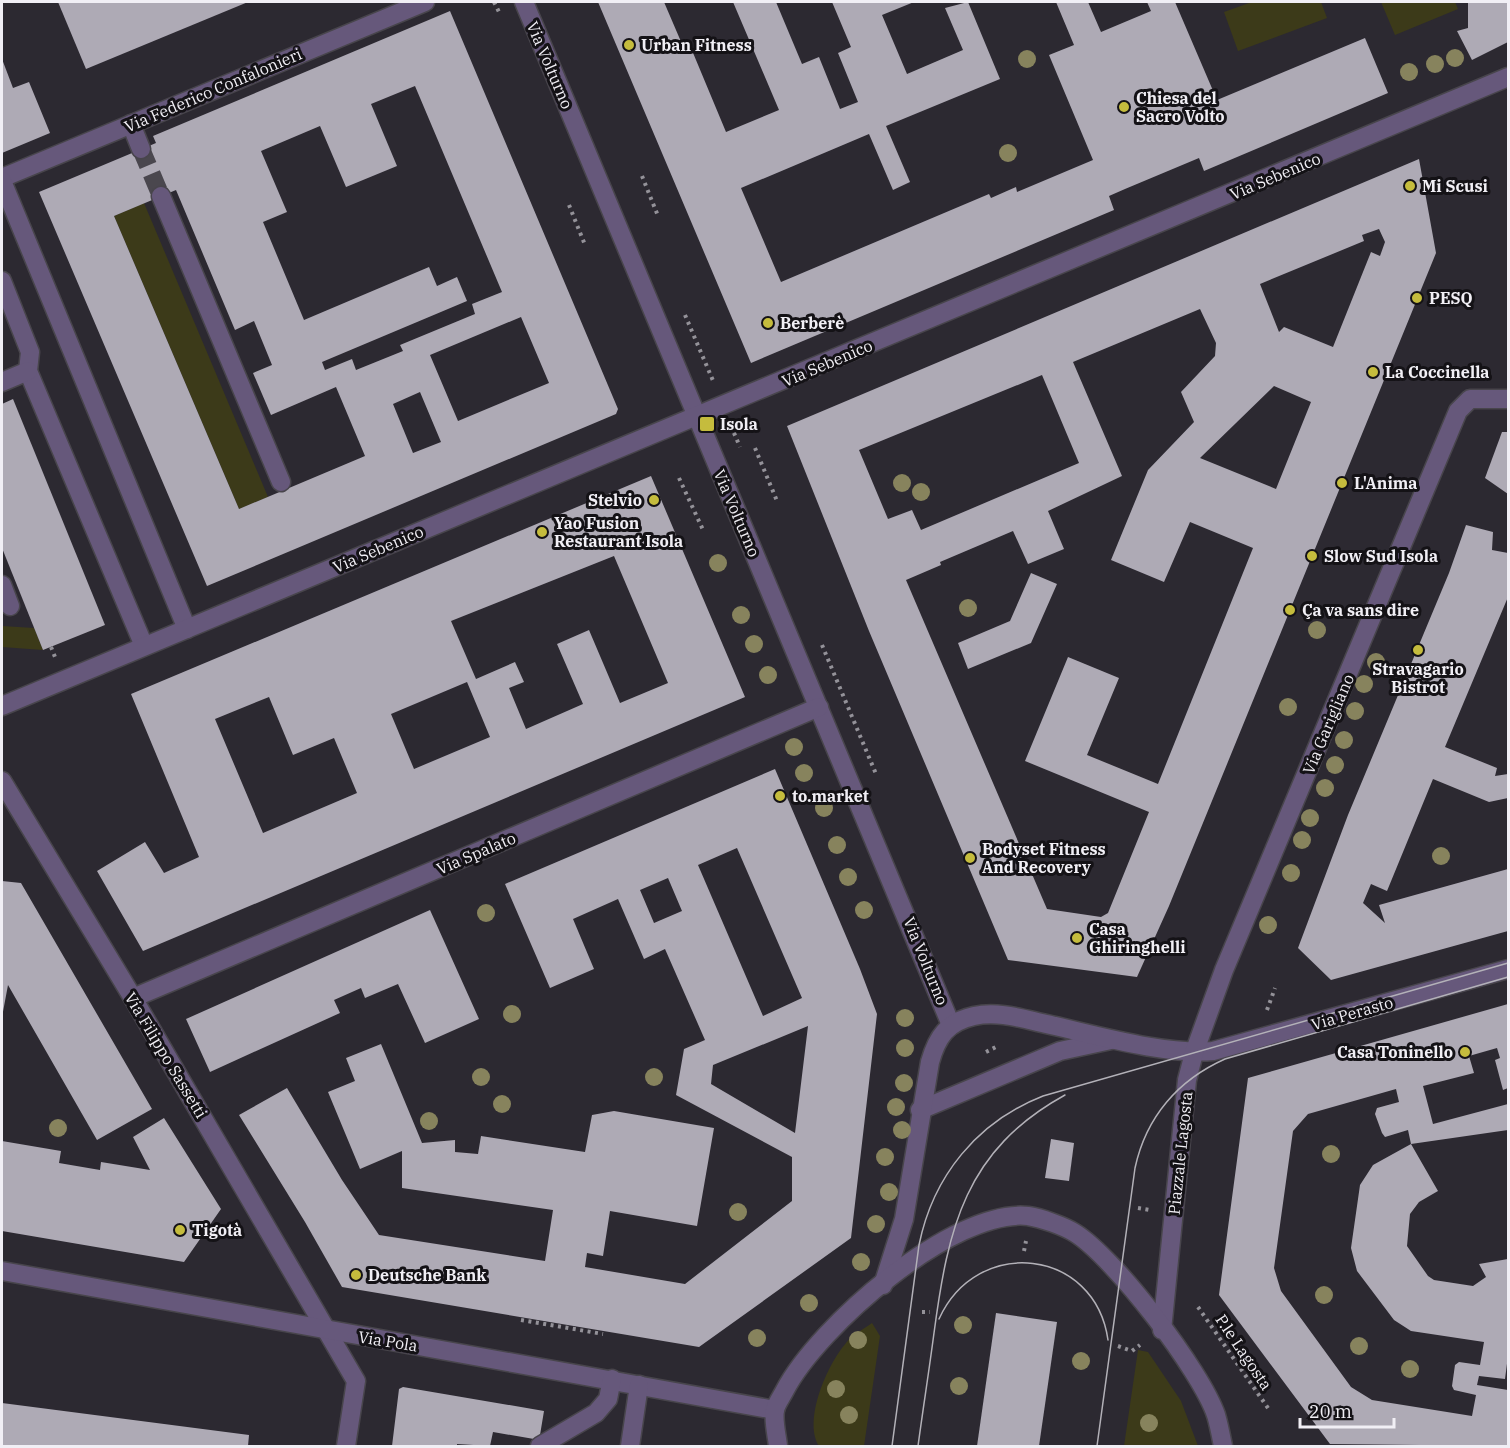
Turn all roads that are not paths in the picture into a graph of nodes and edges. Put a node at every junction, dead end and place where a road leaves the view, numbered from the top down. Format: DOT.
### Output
graph roads {
  1 [pos="425,2"];
  2 [pos="524,2"];
  3 [pos="1509,77"];
  4 [pos="131,124"];
  5 [pos="141,149"];
  6 [pos="2,179"];
  7 [pos="161,196"];
  8 [pos="2,281"];
  9 [pos="28,371"];
  10 [pos="2,382"];
  11 [pos="1509,399"];
  12 [pos="697,417"];
  13 [pos="281,482"];
  14 [pos="2,585"];
  15 [pos="10,606"];
  16 [pos="187,629"];
  17 [pos="144,646"];
  18 [pos="2,706"];
  19 [pos="819,707"];
  20 [pos="2,781"];
  21 [pos="1509,969"];
  22 [pos="133,998"];
  23 [pos="951,1025"];
  24 [pos="1118,1039"];
  25 [pos="1194,1053"];
  26 [pos="920,1110"];
  27 [pos="2,1272"];
  28 [pos="883,1285"];
  29 [pos="1162,1330"];
  30 [pos="326,1331"];
  31 [pos="612,1379"];
  32 [pos="639,1385"];
  33 [pos="775,1410"];
  34 [pos="346,1446"];
  35 [pos="540,1446"];
  36 [pos="630,1446"];
  37 [pos="778,1446"];
  38 [pos="1223,1446"];
  1 -- 4 [label="street, Via Federico Confalonieri"];
  2 -- 12 [label="street, Via Volturno"];
  3 -- 12 [label="street, Via Sebenico"];
  4 -- 5 [label="street"];
  4 -- 6 [label="street, Via Federico Confalonieri"];
  6 -- 16 [label="street"];
  7 -- 13 [label="street"];
  8 -- 9 [label="street"];
  9 -- 10 [label="street"];
  9 -- 17 [label="street"];
  11 -- 25 [label="street, Via Garigliano"];
  12 -- 16 [label="street, Via Sebenico"];
  12 -- 19 [label="street, Via Volturno"];
  14 -- 15 [label="street"];
  16 -- 17 [label="street, Via Sebenico"];
  17 -- 18 [label="street, Via Sebenico"];
  19 -- 22 [label="street, Via Spalato"];
  19 -- 23 [label="street, Via Volturno"];
  20 -- 22 [label="street, Via Filippo Sassetti"];
  21 -- 25 [label="street, Via Perasto"];
  22 -- 30 [label="street, Via Filippo Sassetti"];
  23 -- 24 [label="street"];
  23 -- 26 [label="street"];
  24 -- 25 [label="street"];
  24 -- 26 [label="street"];
  25 -- 29 [label="street, Piazzale Lagosta"];
  26 -- 28 [label="street"];
  27 -- 30 [label="street, Via Pola"];
  28 -- 29 [label="street"];
  28 -- 33 [label="street"];
  29 -- 38 [label="street"];
  30 -- 31 [label="street, Via Pola"];
  30 -- 34 [label="street, Via Filippo Sassetti"];
  31 -- 32 [label="street, Via Pola"];
  31 -- 35 [label="street"];
  32 -- 33 [label="street, Via Pola"];
  32 -- 36 [label="street"];
  33 -- 37 [label="street"];
}
